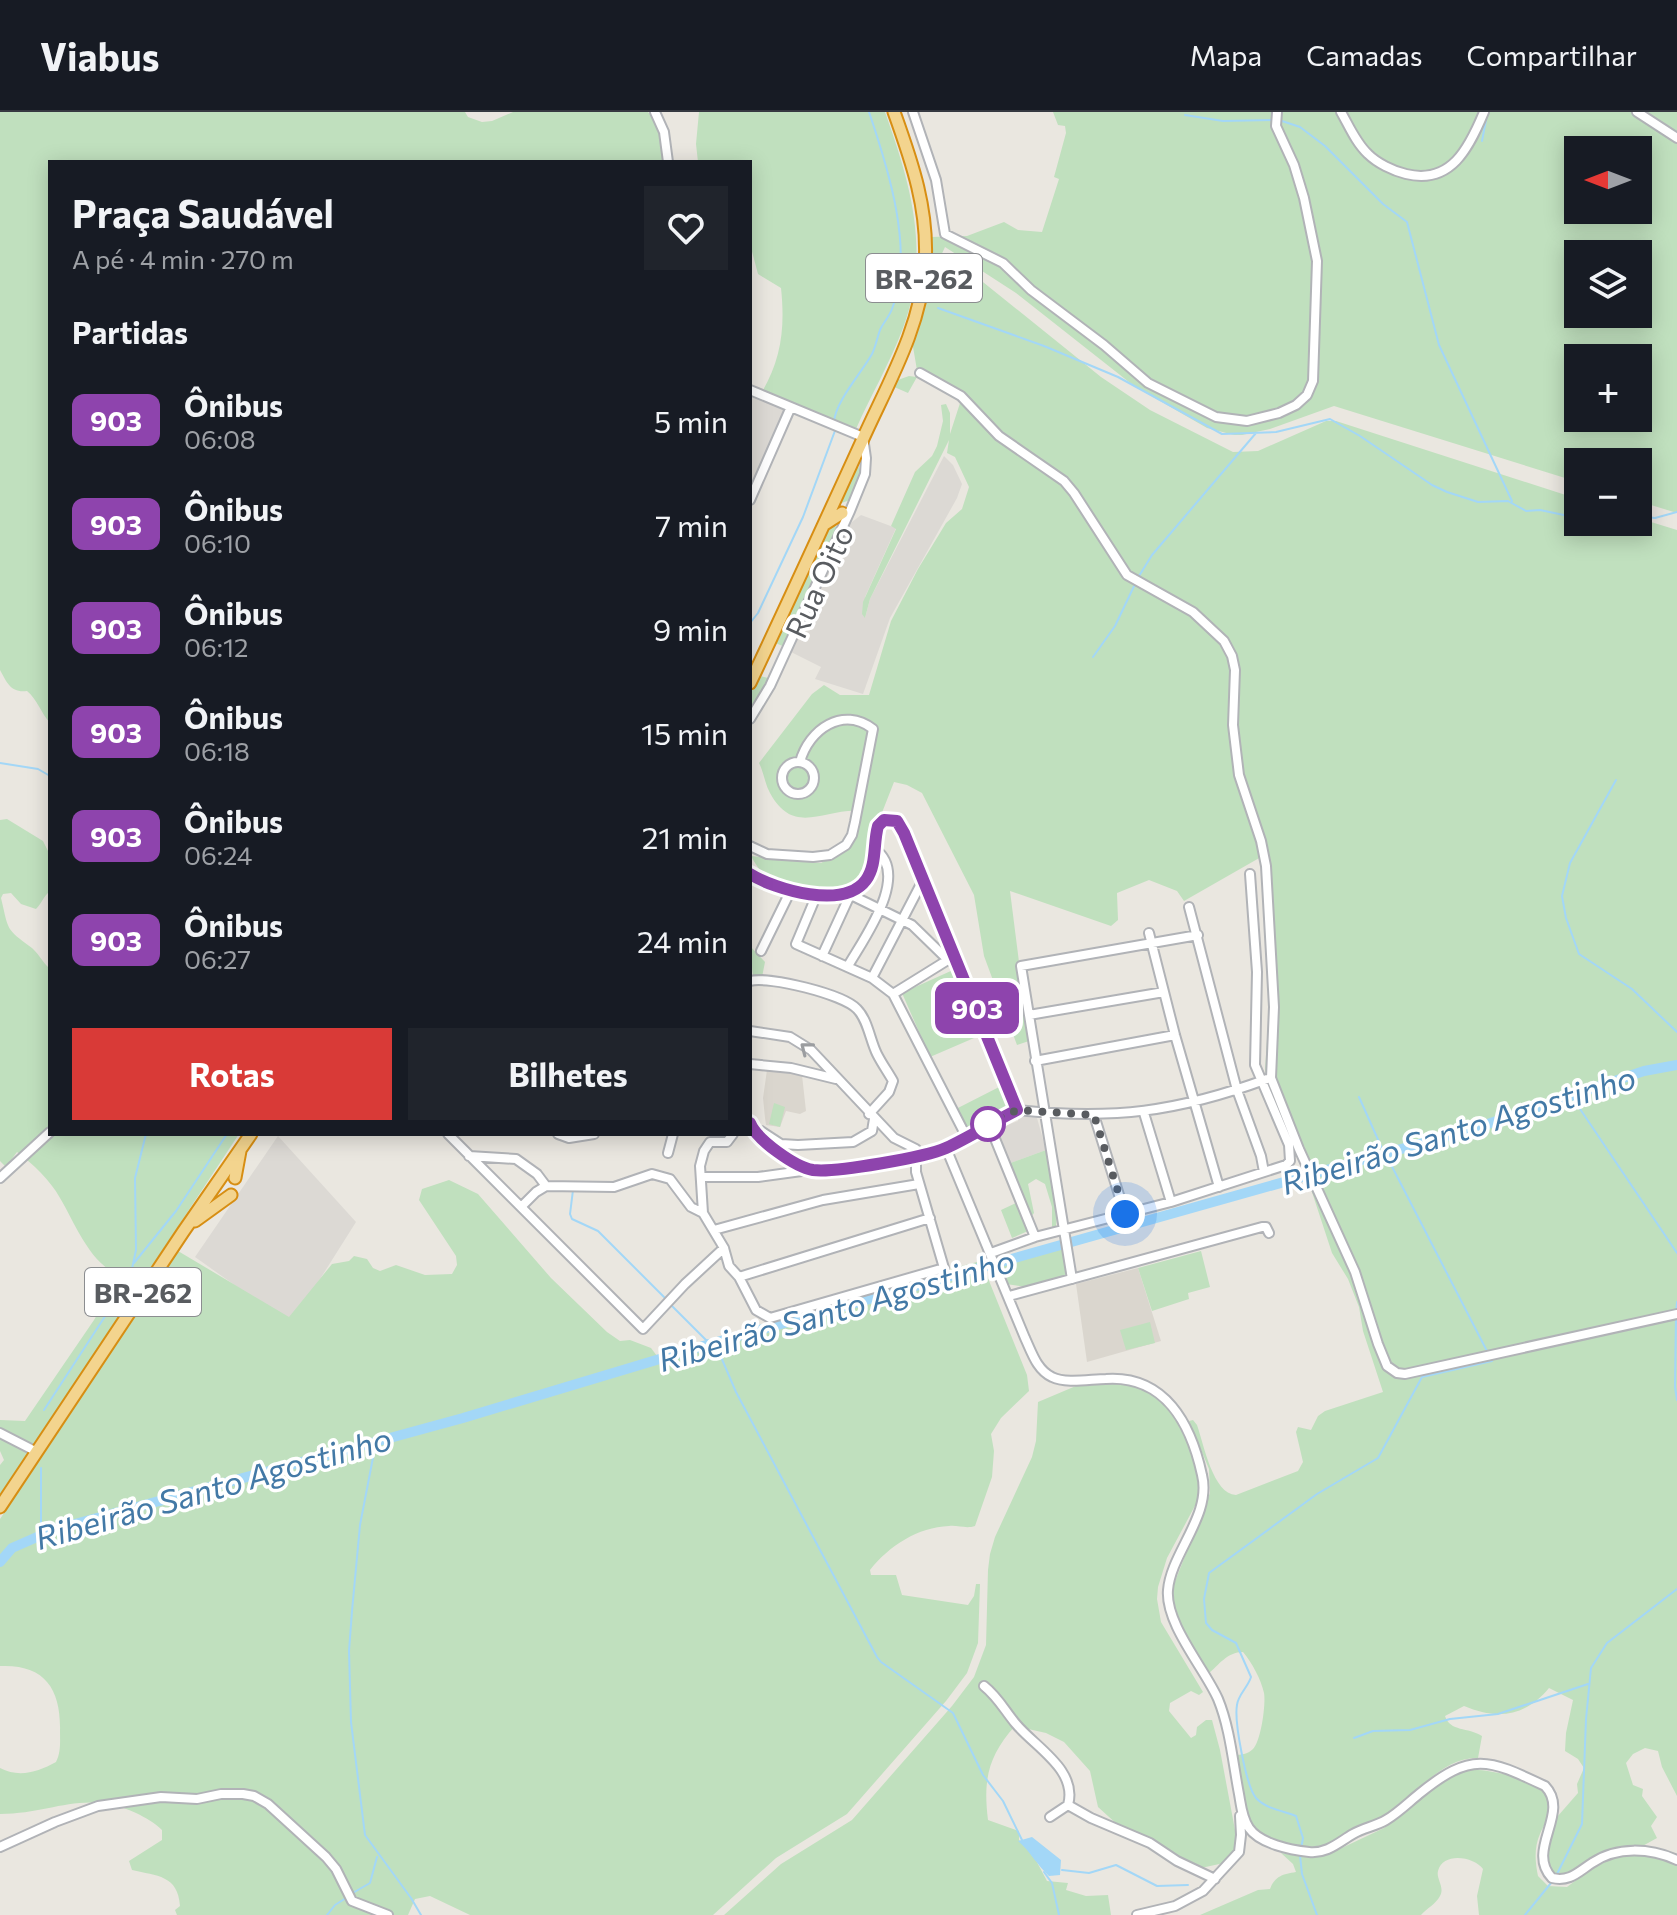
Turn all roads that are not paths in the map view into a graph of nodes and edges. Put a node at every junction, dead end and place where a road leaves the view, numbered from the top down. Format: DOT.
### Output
graph roads {
  1 [pos="655,112"];
  2 [pos="894,112"];
  3 [pos="913,112"];
  4 [pos="1277,112"];
  5 [pos="1341,112"];
  6 [pos="1484,112"];
  7 [pos="1637,112"];
  8 [pos="1677,138"];
  9 [pos="668,160"];
  10 [pos="920,373"];
  11 [pos="752,391"];
  12 [pos="790,409"];
  13 [pos="863,437"];
  14 [pos="752,495"];
  15 [pos="832,504"];
  16 [pos="846,512"];
  17 [pos="822,528"];
  18 [pos="752,679"];
  19 [pos="752,716"];
  20 [pos="800,762"];
  21 [pos="752,847"];
  22 [pos="875,849"];
  23 [pos="1250,874"];
  24 [pos="752,875"];
  25 [pos="923,880"];
  26 [pos="790,892"];
  27 [pos="817,894"];
  28 [pos="848,894"];
  29 [pos="1189,907"];
  30 [pos="879,908"];
  31 [pos="902,920"];
  32 [pos="1198,935"];
  33 [pos="1150,938"];
  34 [pos="761,951"];
  35 [pos="822,956"];
  36 [pos="952,958"];
  37 [pos="848,966"];
  38 [pos="872,978"];
  39 [pos="752,981"];
  40 [pos="1164,992"];
  41 [pos="893,994"];
  42 [pos="1029,1015"];
  43 [pos="752,1031"];
  44 [pos="1175,1035"];
  45 [pos="1035,1061"];
  46 [pos="752,1064"];
  47 [pos="836,1079"];
  48 [pos="1266,1079"];
  49 [pos="1237,1090"];
  50 [pos="1194,1103"];
  51 [pos="1017,1110"];
  52 [pos="1044,1113"];
  53 [pos="1144,1113"];
  54 [pos="1094,1115"];
  55 [pos="872,1116"];
  56 [pos="989,1124"];
  57 [pos="752,1126"];
  58 [pos="48,1134"];
  59 [pos="250,1136"];
  60 [pos="450,1136"];
  61 [pos="672,1136"];
  62 [pos="732,1136"];
  63 [pos="966,1136"];
  64 [pos="946,1148"];
  65 [pos="240,1149"];
  66 [pos="668,1153"];
  67 [pos="469,1156"];
  68 [pos="917,1157"];
  69 [pos="814,1170"];
  70 [pos="1264,1172"];
  71 [pos="701,1177"];
  72 [pos="0,1178"];
  73 [pos="235,1178"];
  74 [pos="919,1184"];
  75 [pos="546,1186"];
  76 [pos="1219,1187"];
  77 [pos="231,1195"];
  78 [pos="1171,1202"];
  79 [pos="522,1206"];
  80 [pos="703,1213"];
  81 [pos="1125,1214"];
  82 [pos="930,1218"];
  83 [pos="714,1230"];
  84 [pos="183,1232"];
  85 [pos="1269,1233"];
  86 [pos="1035,1237"];
  87 [pos="1065,1239"];
  88 [pos="724,1248"];
  89 [pos="992,1256"];
  90 [pos="739,1277"];
  91 [pos="1072,1279"];
  92 [pos="1009,1296"];
  93 [pos="1677,1314"];
  94 [pos="0,1433"];
  95 [pos="37,1452"];
  96 [pos="0,1507"];
  97 [pos="984,1686"];
  98 [pos="1068,1805"];
  99 [pos="1242,1812"];
  100 [pos="1050,1817"];
  101 [pos="0,1847"];
  102 [pos="1677,1860"];
  103 [pos="1215,1879"];
  104 [pos="388,1915"];
  105 [pos="1137,1915"];
  1 -- 9 [label="street"];
  2 -- 13 [label="highway, BR-262"];
  3 -- 4 [label="street"];
  5 -- 6 [label="street"];
  7 -- 8 [label="street"];
  10 -- 48 [label="street"];
  11 -- 12 [label="street"];
  12 -- 13 [label="street"];
  12 -- 14 [label="street"];
  13 -- 15 [label="highway, BR-262"];
  13 -- 16 [label="street, Rua Oito"];
  15 -- 16 [label="street"];
  15 -- 17 [label="highway, BR-262"];
  16 -- 17 [label="highway"];
  16 -- 19 [label="street, Rua Oito"];
  17 -- 18 [label="highway, BR-262"];
  20 -- 20 [label="street"];
  20 -- 21 [label="street"];
  22 -- 25 [label="street"];
  22 -- 28 [label="street"];
  22 -- 30 [label="street"];
  23 -- 48 [label="street"];
  24 -- 26 [label="street"];
  25 -- 31 [label="street"];
  25 -- 36 [label="street"];
  26 -- 27 [label="street"];
  26 -- 34 [label="street"];
  27 -- 28 [label="street"];
  27 -- 35 [label="street"];
  28 -- 30 [label="street"];
  28 -- 35 [label="street"];
  29 -- 32 [label="street"];
  30 -- 31 [label="street"];
  30 -- 37 [label="street"];
  31 -- 36 [label="street"];
  31 -- 38 [label="street"];
  32 -- 33 [label="street"];
  32 -- 49 [label="street"];
  33 -- 40 [label="street"];
  33 -- 42 [label="street"];
  35 -- 37 [label="street"];
  36 -- 41 [label="street"];
  36 -- 51 [label="street"];
  37 -- 38 [label="street"];
  38 -- 41 [label="street"];
  39 -- 55 [label="street"];
  40 -- 42 [label="street"];
  40 -- 44 [label="street"];
  41 -- 63 [label="street"];
  42 -- 45 [label="street"];
  47 -- 43 [label="street, one-way"];
  44 -- 45 [label="street"];
  44 -- 50 [label="street"];
  45 -- 52 [label="street"];
  46 -- 47 [label="street"];
  47 -- 55 [label="street"];
  48 -- 49 [label="street"];
  48 -- 70 [label="street"];
  48 -- 93 [label="street"];
  49 -- 50 [label="street"];
  49 -- 70 [label="street"];
  50 -- 53 [label="street"];
  50 -- 76 [label="street"];
  51 -- 52 [label="street"];
  51 -- 56 [label="street"];
  52 -- 54 [label="street"];
  52 -- 87 [label="street"];
  53 -- 54 [label="street"];
  53 -- 78 [label="street"];
  54 -- 81 [label="street"];
  55 -- 57 [label="street"];
  55 -- 68 [label="street"];
  56 -- 63 [label="street"];
  56 -- 86 [label="street"];
  57 -- 69 [label="street"];
  58 -- 72 [label="street"];
  59 -- 65 [label="highway, BR-262"];
  60 -- 67 [label="street"];
  61 -- 66 [label="street"];
  62 -- 71 [label="street"];
  63 -- 64 [label="street"];
  64 -- 68 [label="street"];
  64 -- 89 [label="street"];
  65 -- 73 [label="highway"];
  65 -- 84 [label="highway, BR-262"];
  67 -- 75 [label="street"];
  67 -- 79 [label="street"];
  68 -- 69 [label="street"];
  68 -- 74 [label="street"];
  69 -- 71 [label="street"];
  70 -- 76 [label="street"];
  71 -- 80 [label="street"];
  74 -- 82 [label="street"];
  74 -- 83 [label="street"];
  75 -- 79 [label="street"];
  75 -- 80 [label="street"];
  76 -- 78 [label="street"];
  77 -- 84 [label="highway"];
  78 -- 81 [label="street"];
  79 -- 88 [label="street"];
  80 -- 83 [label="street"];
  81 -- 87 [label="street"];
  82 -- 90 [label="street"];
  82 -- 90 [label="street"];
  83 -- 88 [label="street"];
  84 -- 95 [label="highway, BR-262"];
  85 -- 91 [label="street"];
  86 -- 87 [label="street"];
  86 -- 89 [label="street"];
  87 -- 91 [label="street"];
  88 -- 90 [label="street"];
  89 -- 92 [label="street"];
  91 -- 92 [label="street"];
  92 -- 99 [label="street"];
  94 -- 95 [label="street"];
  95 -- 96 [label="highway, BR-262"];
  97 -- 98 [label="street"];
  98 -- 100 [label="street"];
  98 -- 103 [label="street"];
  99 -- 102 [label="street"];
  99 -- 103 [label="street"];
  101 -- 104 [label="street"];
  103 -- 105 [label="street"];
}
